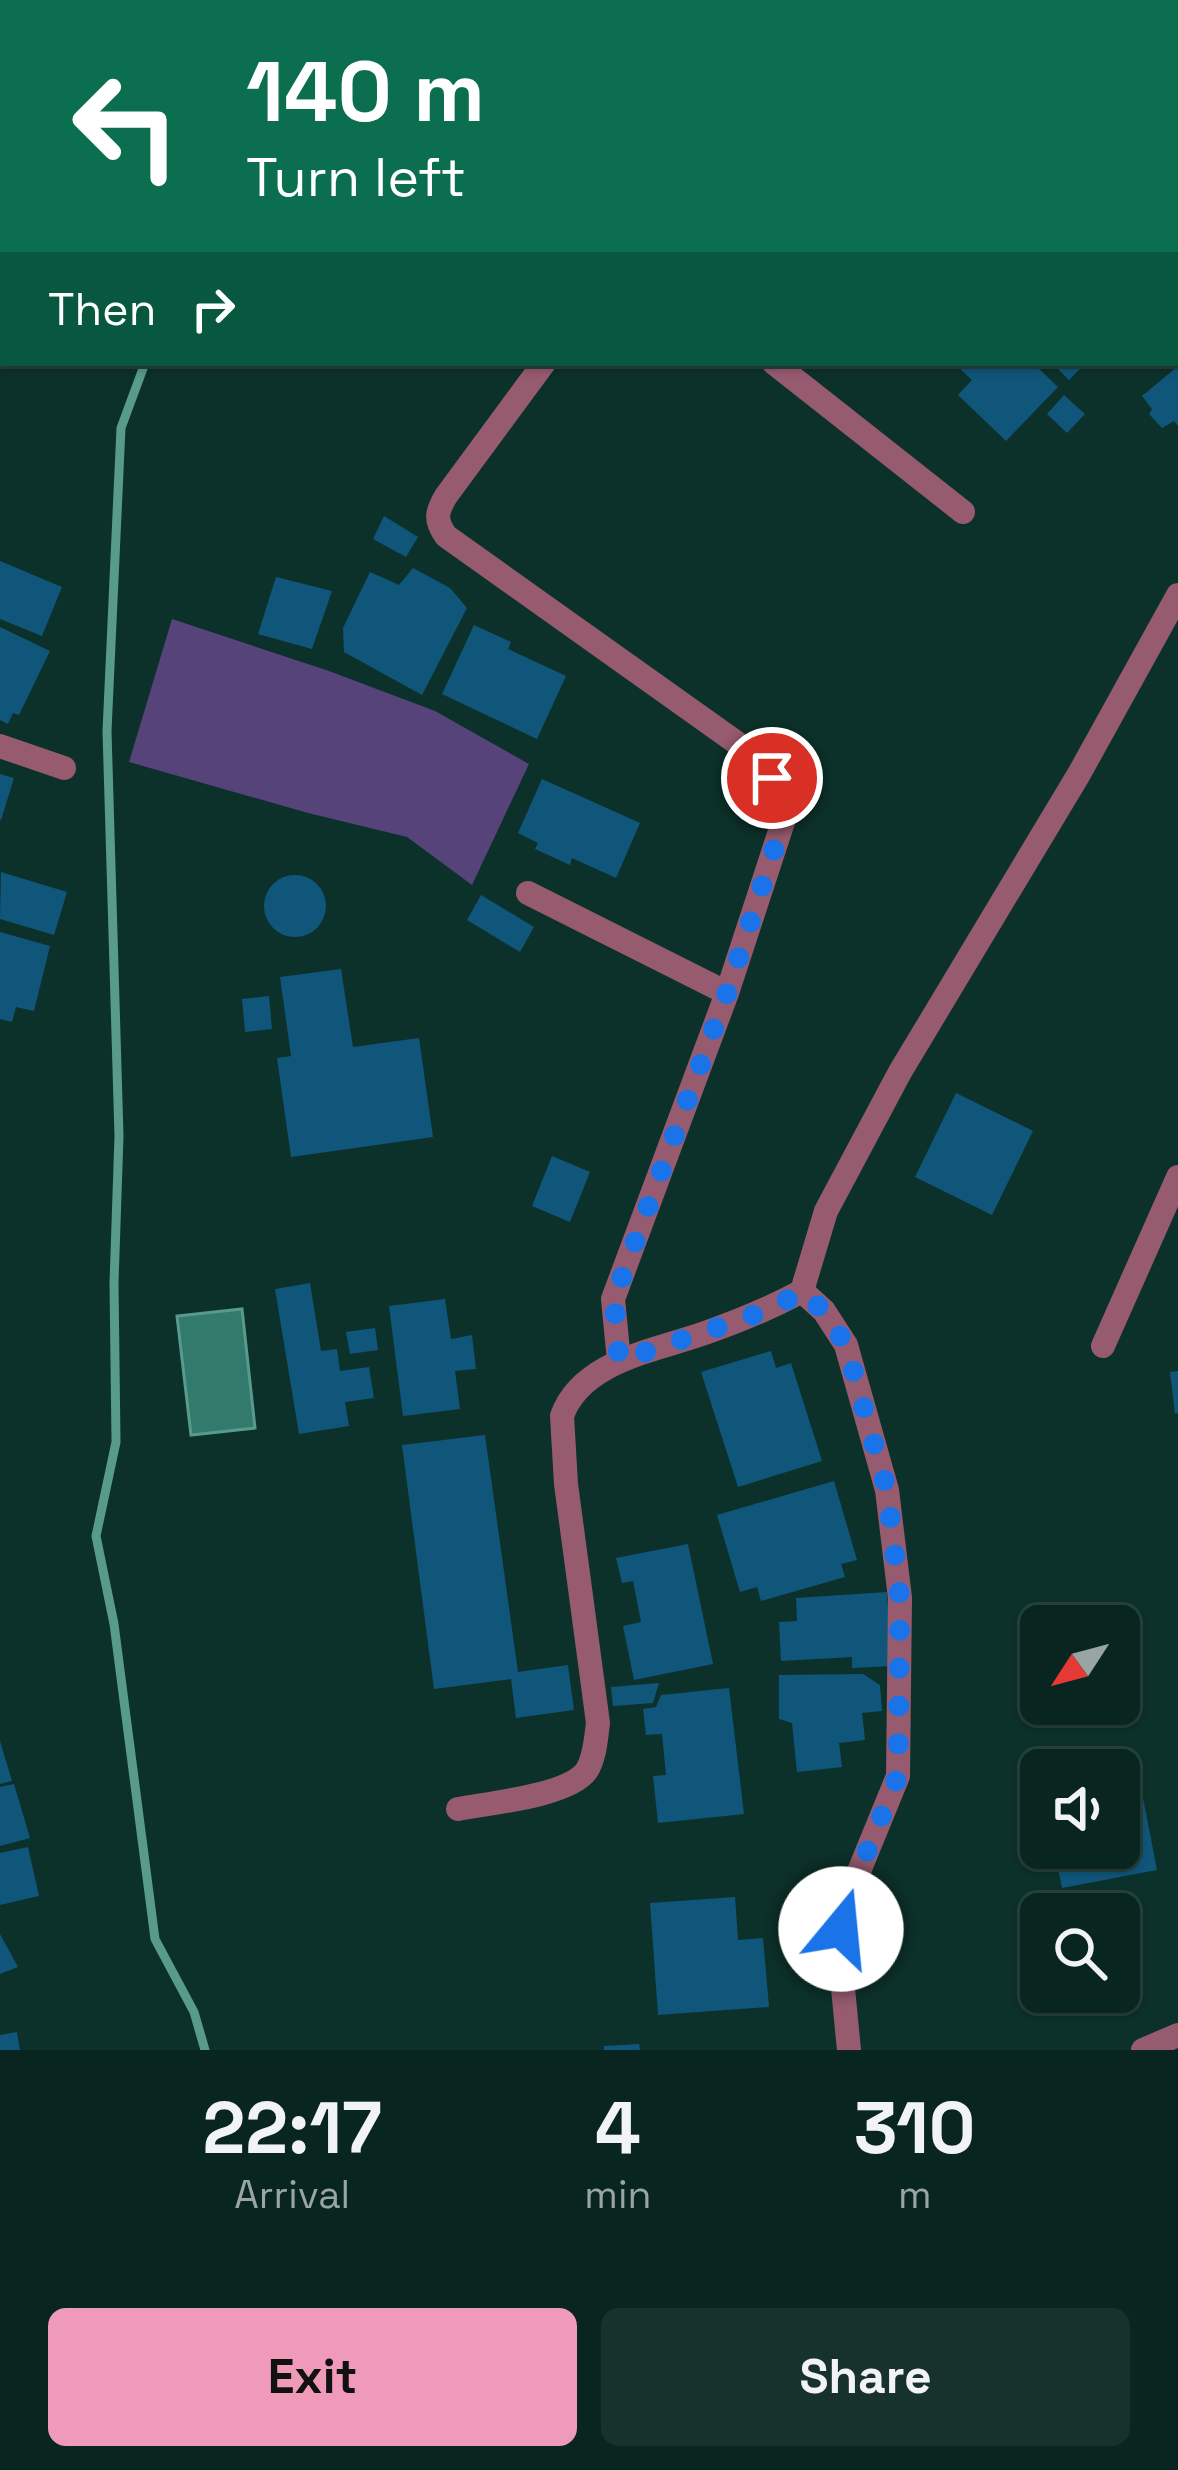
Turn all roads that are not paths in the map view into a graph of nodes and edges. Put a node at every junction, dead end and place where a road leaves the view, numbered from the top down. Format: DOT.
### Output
graph roads {
  1 [pos="542,366"];
  2 [pos="778,366"];
  3 [pos="963,512"];
  4 [pos="1178,595"];
  5 [pos="0,746"];
  6 [pos="64,768"];
  7 [pos="528,893"];
  8 [pos="727,993"];
  9 [pos="1178,1177"];
  10 [pos="802,1292"];
  11 [pos="1103,1346"];
  12 [pos="619,1361"];
  13 [pos="458,1809"];
  14 [pos="1178,2035"];
  15 [pos="849,2050"];
  16 [pos="1143,2050"];
  1 -- 8 [label="street"];
  2 -- 3 [label="street"];
  4 -- 10 [label="street"];
  5 -- 6 [label="street"];
  7 -- 8 [label="street"];
  8 -- 12 [label="street"];
  9 -- 11 [label="street"];
  10 -- 12 [label="street"];
  10 -- 15 [label="street"];
  12 -- 13 [label="street"];
  14 -- 16 [label="street"];
}
